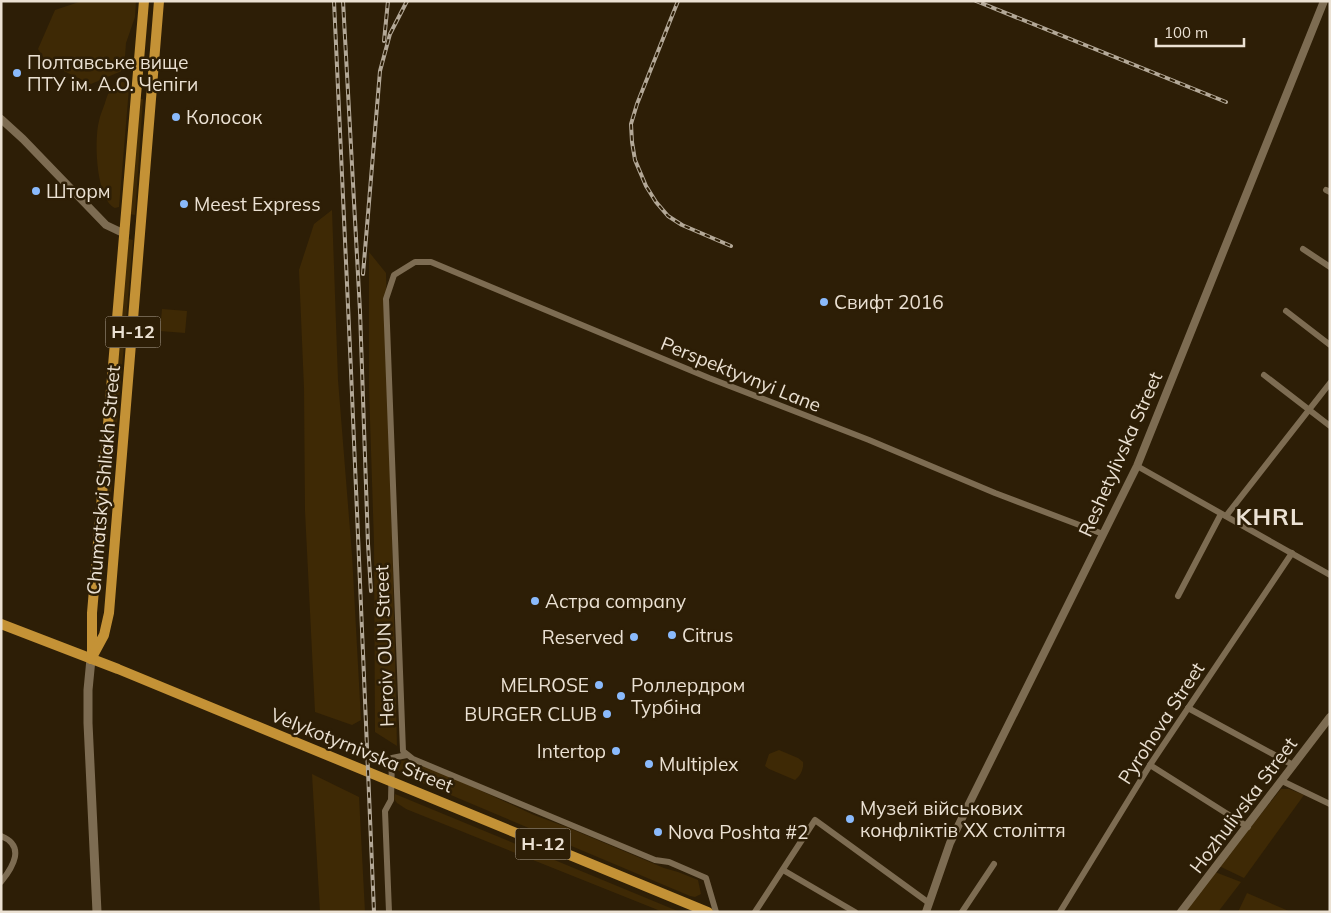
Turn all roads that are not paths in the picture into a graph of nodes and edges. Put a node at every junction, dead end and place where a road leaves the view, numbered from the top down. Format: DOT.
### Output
graph roads {
  1 [pos="144,1"];
  2 [pos="159,1"];
  3 [pos="1324,1"];
  4 [pos="136,93"];
  5 [pos="152,94"];
  6 [pos="1,119"];
  7 [pos="125,234"];
  8 [pos="141,237"];
  9 [pos="1303,249"];
  10 [pos="1330,267"];
  11 [pos="386,299"];
  12 [pos="1286,311"];
  13 [pos="1330,345"];
  14 [pos="1264,375"];
  15 [pos="1330,383"];
  16 [pos="1309,410"];
  17 [pos="1330,426"];
  18 [pos="1137,466"];
  19 [pos="1224,515"];
  20 [pos="1103,534"];
  21 [pos="1292,554"];
  22 [pos="1330,575"];
  23 [pos="94,586"];
  24 [pos="111,588"];
  25 [pos="1178,596"];
  26 [pos="1,624"];
  27 [pos="92,659"];
  28 [pos="1188,708"];
  29 [pos="1330,717"];
  30 [pos="407,755"];
  31 [pos="1150,765"];
  32 [pos="1293,765"];
  33 [pos="1282,781"];
  34 [pos="1330,804"];
  35 [pos="1248,827"];
  36 [pos="1,836"];
  37 [pos="994,864"];
  38 [pos="783,870"];
  39 [pos="1,882"];
  40 [pos="929,903"];
  41 [pos="97,912"];
  42 [pos="389,912"];
  43 [pos="708,912"];
  44 [pos="716,912"];
  45 [pos="755,912"];
  46 [pos="855,912"];
  47 [pos="926,912"];
  48 [pos="962,912"];
  49 [pos="1060,912"];
  50 [pos="1181,912"];
  1 -- 4 [label="main road, Chumatskyi Shliakh Street / Н-12"];
  2 -- 5 [label="main road, Chumatskyi Shliakh Street / Н-12"];
  3 -- 18 [label="street, Reshetylivska Street"];
  4 -- 5 [label="main road"];
  4 -- 7 [label="main road, Chumatskyi Shliakh Street / Н-12"];
  5 -- 8 [label="main road, Chumatskyi Shliakh Street / Н-12"];
  6 -- 7 [label="street"];
  7 -- 8 [label="main road"];
  7 -- 23 [label="main road, Chumatskyi Shliakh Street / Н-12"];
  8 -- 24 [label="main road, Chumatskyi Shliakh Street / Н-12"];
  9 -- 10 [label="street"];
  11 -- 20 [label="street, Perspektyvnyi Lane"];
  11 -- 30 [label="street, Heroiv OUN Street"];
  12 -- 13 [label="street"];
  14 -- 16 [label="street"];
  15 -- 16 [label="street"];
  16 -- 17 [label="street"];
  16 -- 19 [label="street"];
  18 -- 19 [label="street"];
  18 -- 20 [label="street, Reshetylivska Street"];
  19 -- 21 [label="street"];
  19 -- 25 [label="street"];
  20 -- 40 [label="street, Reshetylivska Street"];
  21 -- 22 [label="street"];
  21 -- 28 [label="street, Pyrohova Street"];
  23 -- 24 [label="main road"];
  23 -- 27 [label="main road, Chumatskyi Shliakh Street / Н-12"];
  24 -- 27 [label="main road, Chumatskyi Shliakh Street / Н-12"];
  26 -- 27 [label="main road, Velykotyrnivska Street"];
  27 -- 41 [label="main road, Chumatskyi Shliakh Street"];
  27 -- 43 [label="main road, Velykotyrnivska Street / Н-12"];
  28 -- 31 [label="street, Pyrohova Street"];
  28 -- 32 [label="street"];
  29 -- 32 [label="street, Hozhulivska Street"];
  30 -- 42 [label="street"];
  30 -- 44 [label="street"];
  31 -- 35 [label="street"];
  31 -- 49 [label="street, Pyrohova Street"];
  32 -- 33 [label="street, Hozhulivska Street"];
  33 -- 34 [label="street"];
  33 -- 35 [label="street, Hozhulivska Street"];
  35 -- 50 [label="street, Hozhulivska Street"];
  36 -- 39 [label="street"];
  37 -- 48 [label="street"];
  38 -- 40 [label="street"];
  38 -- 45 [label="street"];
  38 -- 46 [label="street"];
  40 -- 47 [label="street, Reshetylivska Street"];
}
